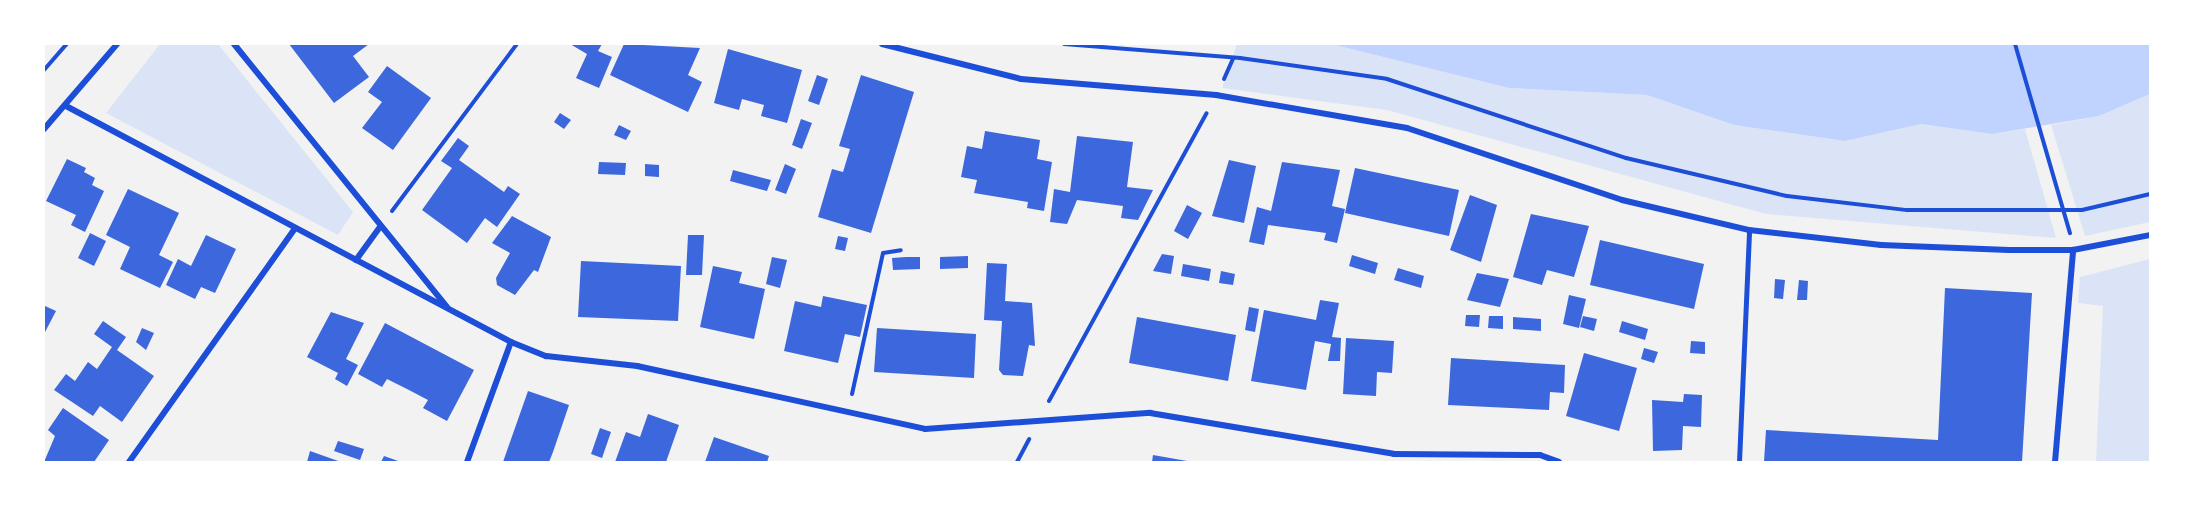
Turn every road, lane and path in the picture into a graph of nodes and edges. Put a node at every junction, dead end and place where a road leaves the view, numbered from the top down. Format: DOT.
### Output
graph roads {
  1 [pos="67,44"];
  2 [pos="117,44"];
  3 [pos="234,44"];
  4 [pos="517,44"];
  5 [pos="882,44"];
  6 [pos="1064,44"];
  7 [pos="2015,44"];
  8 [pos="44,70"];
  9 [pos="1216,95"];
  10 [pos="66,106"];
  11 [pos="44,129"];
  12 [pos="2151,194"];
  13 [pos="2065,210"];
  14 [pos="380,227"];
  15 [pos="295,228"];
  16 [pos="1749,230"];
  17 [pos="2151,235"];
  18 [pos="901,250"];
  19 [pos="2073,250"];
  20 [pos="356,260"];
  21 [pos="449,309"];
  22 [pos="511,342"];
  23 [pos="848,412"];
  24 [pos="1038,421"];
  25 [pos="129,462"];
  26 [pos="467,462"];
  27 [pos="1559,462"];
  28 [pos="1739,462"];
  29 [pos="2055,462"];
  1 -- 8 [label="path"];
  2 -- 10 [label="street"];
  3 -- 14 [label="street"];
  4 -- 14 [label="path"];
  5 -- 9 [label="street"];
  6 -- 13 [label="path"];
  7 -- 13 [label="path"];
  9 -- 16 [label="street"];
  9 -- 24 [label="path"];
  10 -- 11 [label="street"];
  10 -- 15 [label="street"];
  12 -- 13 [label="path"];
  14 -- 20 [label="street"];
  14 -- 21 [label="street"];
  15 -- 20 [label="street"];
  15 -- 25 [label="street"];
  16 -- 19 [label="street"];
  16 -- 28 [label="lane"];
  17 -- 19 [label="street"];
  18 -- 23 [label="path"];
  19 -- 29 [label="street"];
  20 -- 21 [label="street"];
  21 -- 22 [label="street"];
  22 -- 23 [label="street"];
  22 -- 26 [label="street"];
  23 -- 24 [label="street"];
  24 -- 27 [label="street"];
}
